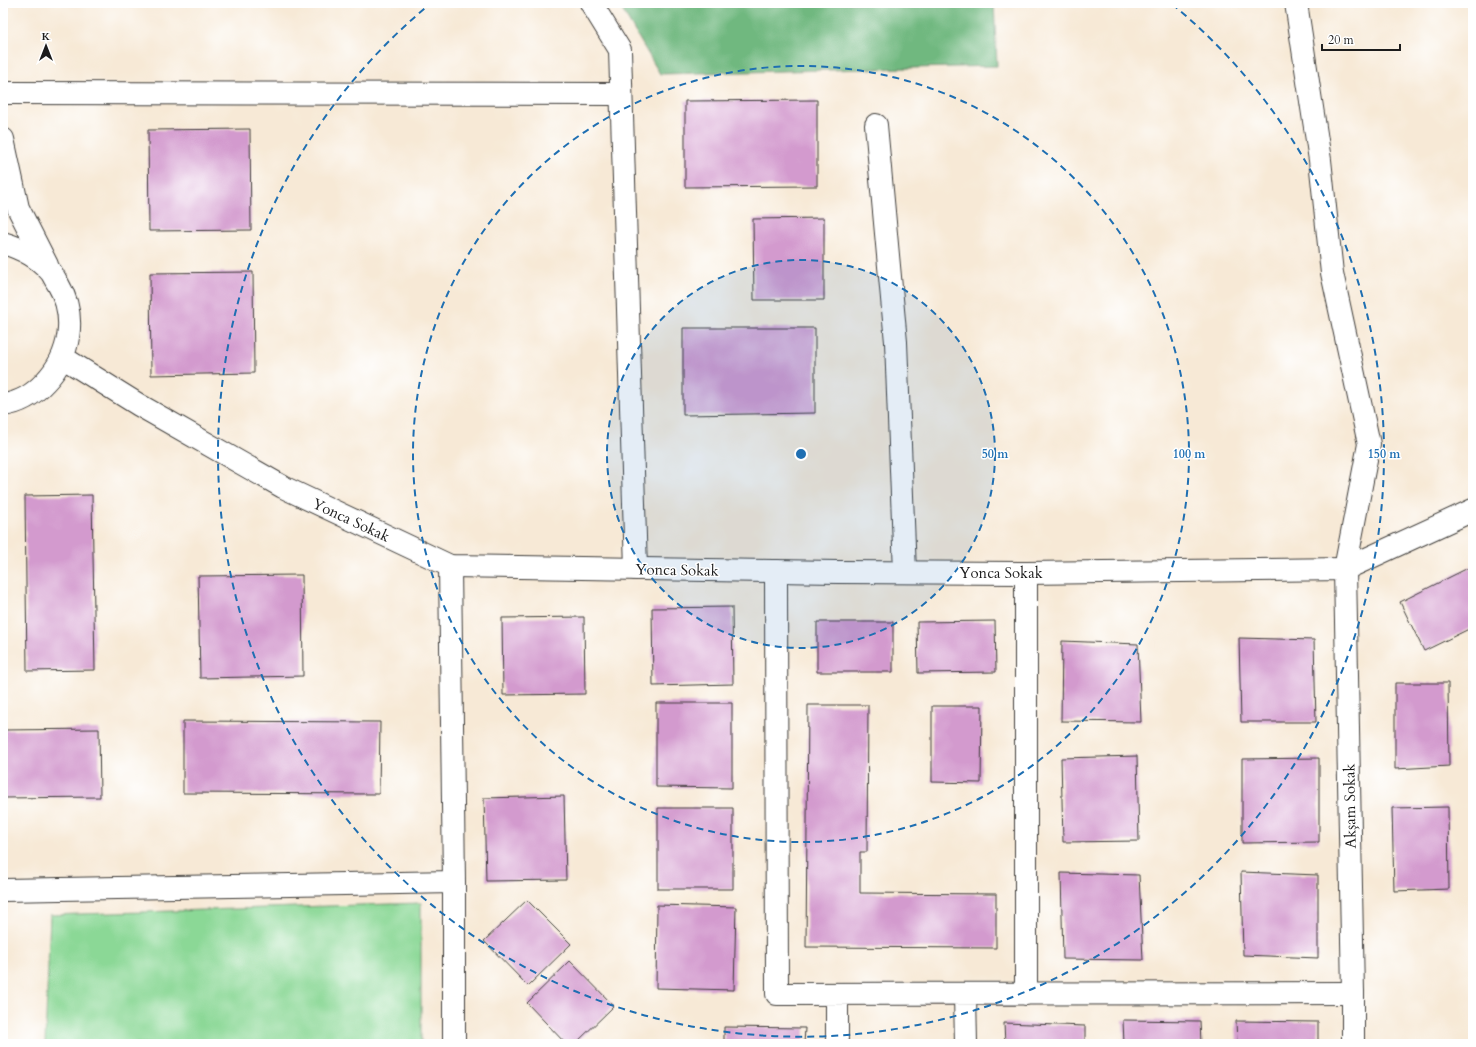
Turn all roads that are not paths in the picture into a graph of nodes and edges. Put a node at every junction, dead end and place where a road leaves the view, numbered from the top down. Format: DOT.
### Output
graph roads {
  1 [pos="591,3"];
  2 [pos="1296,3"];
  3 [pos="3,93"];
  4 [pos="622,94"];
  5 [pos="876,125"];
  6 [pos="3,139"];
  7 [pos="3,243"];
  8 [pos="50,271"];
  9 [pos="62,357"];
  10 [pos="3,405"];
  11 [pos="1473,510"];
  12 [pos="450,566"];
  13 [pos="636,569"];
  14 [pos="1345,569"];
  15 [pos="776,571"];
  16 [pos="905,572"];
  17 [pos="1026,573"];
  18 [pos="454,882"];
  19 [pos="3,890"];
  20 [pos="1353,993"];
  21 [pos="837,994"];
  22 [pos="965,994"];
  23 [pos="1026,994"];
  24 [pos="454,1044"];
  25 [pos="837,1044"];
  26 [pos="966,1044"];
  27 [pos="1353,1044"];
  1 -- 4 [label="street"];
  2 -- 14 [label="street, Akşam Sokak"];
  3 -- 4 [label="street"];
  4 -- 13 [label="street"];
  5 -- 16 [label="street"];
  6 -- 8 [label="street"];
  7 -- 8 [label="street"];
  8 -- 9 [label="street"];
  9 -- 10 [label="street"];
  9 -- 12 [label="street, Yonca Sokak"];
  11 -- 14 [label="street"];
  12 -- 13 [label="street, Yonca Sokak"];
  12 -- 18 [label="street"];
  13 -- 15 [label="street, Yonca Sokak"];
  14 -- 17 [label="street, Yonca Sokak"];
  14 -- 20 [label="street, Akşam Sokak"];
  15 -- 16 [label="street, Yonca Sokak"];
  15 -- 21 [label="street"];
  16 -- 17 [label="street, Yonca Sokak"];
  17 -- 23 [label="street"];
  18 -- 19 [label="street"];
  18 -- 24 [label="street"];
  20 -- 23 [label="street"];
  20 -- 27 [label="street, Akşam Sokak"];
  21 -- 22 [label="street"];
  21 -- 25 [label="street"];
  22 -- 23 [label="street"];
  22 -- 26 [label="street"];
}
